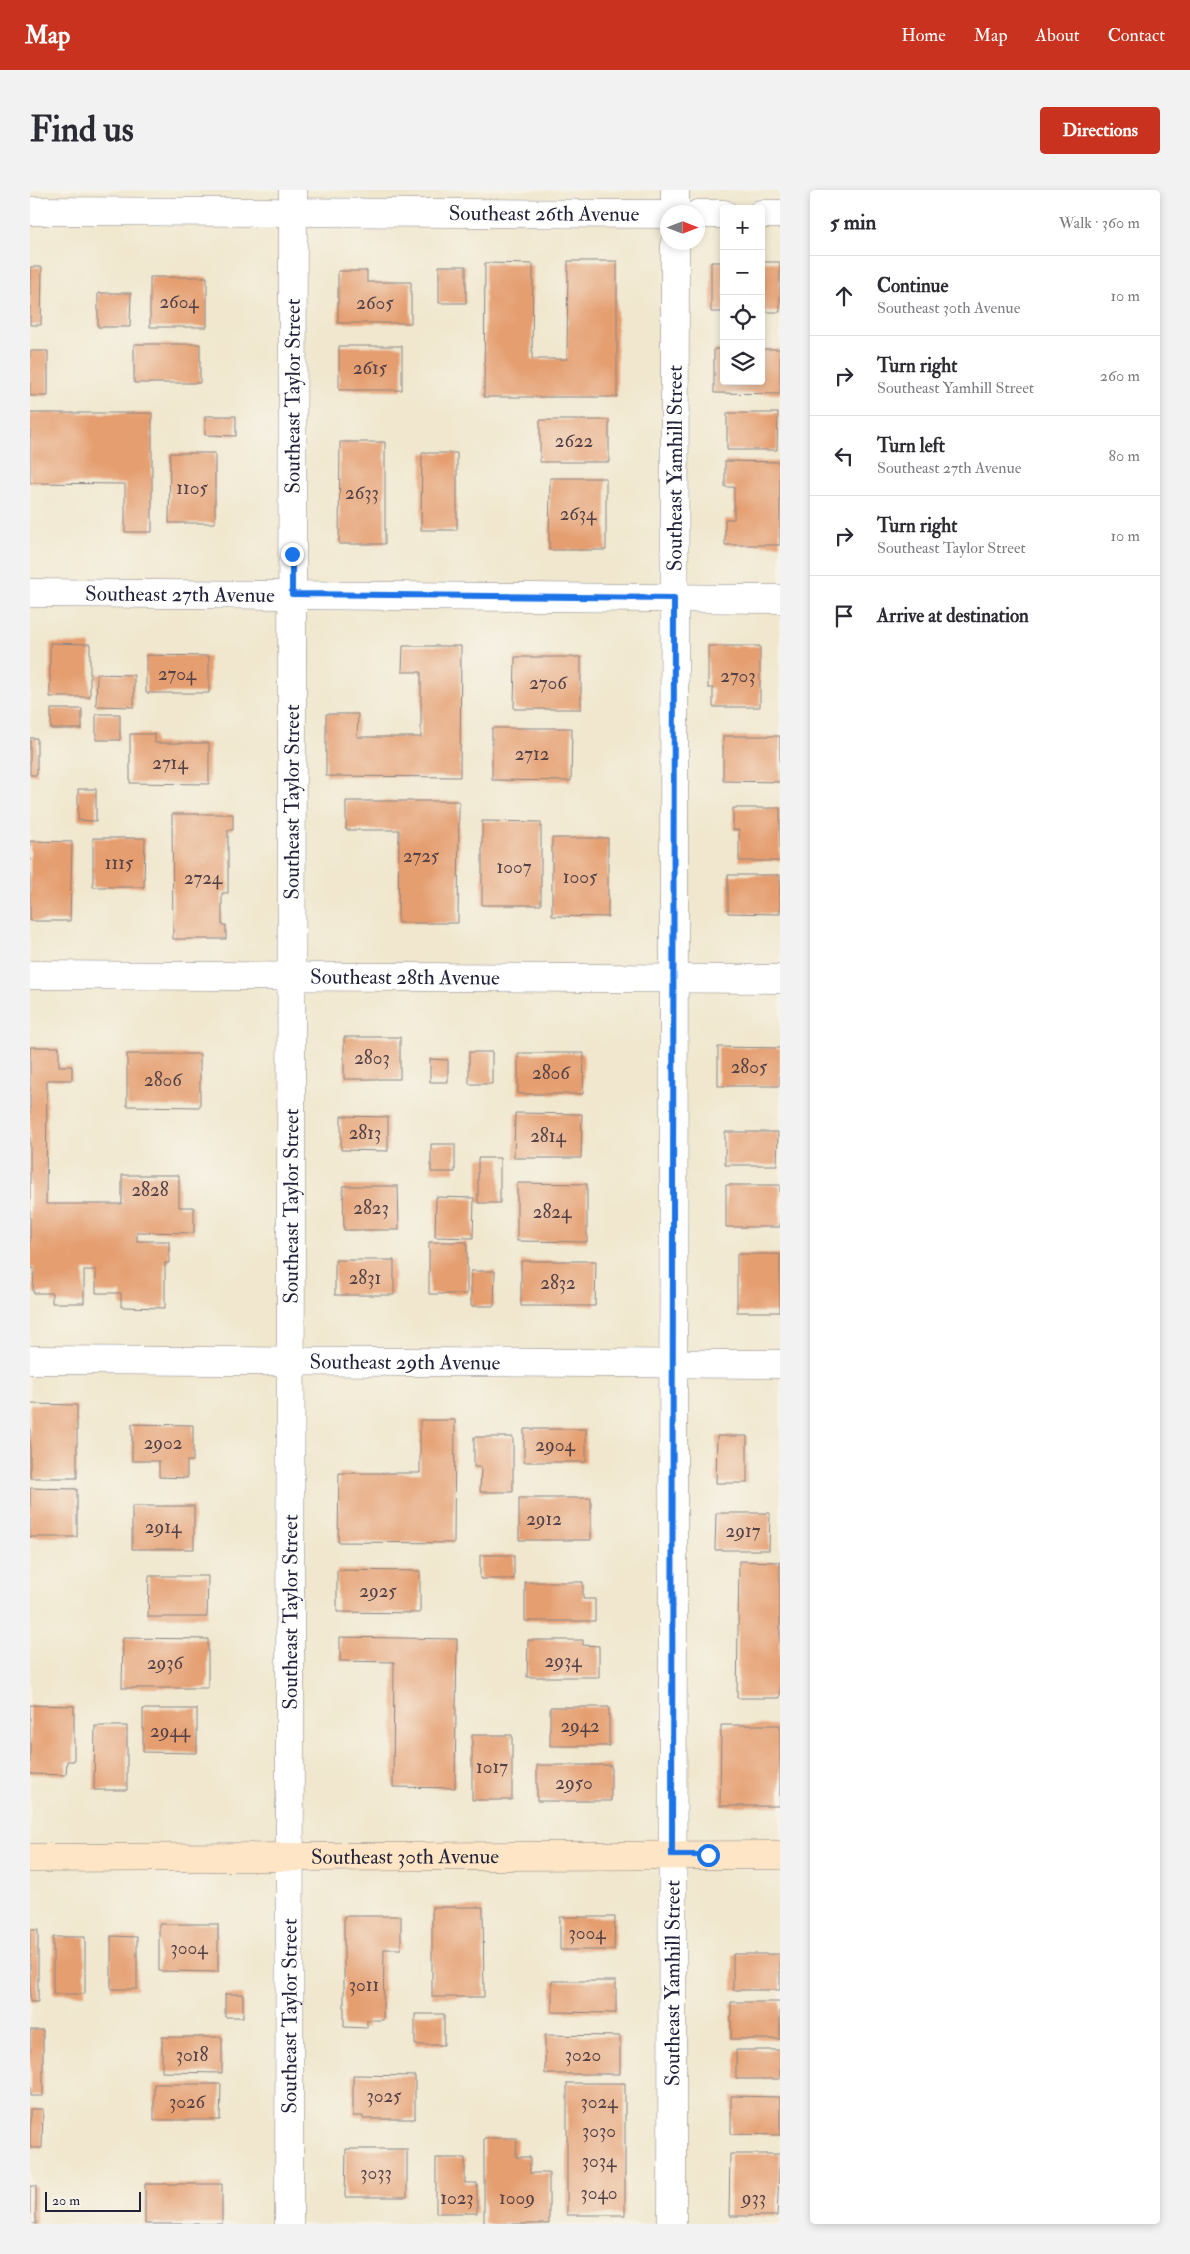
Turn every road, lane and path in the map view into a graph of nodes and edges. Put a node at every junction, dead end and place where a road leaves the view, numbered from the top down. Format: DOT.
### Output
graph roads {
  1 [pos="675,190"];
  2 [pos="294,201"];
  3 [pos="675,205"];
  4 [pos="30,211"];
  5 [pos="660,214"];
  6 [pos="705,214"];
  7 [pos="720,214"];
  8 [pos="765,214"];
  9 [pos="780,214"];
  10 [pos="675,250"];
  11 [pos="30,593"];
  12 [pos="292,594"];
  13 [pos="674,598"];
  14 [pos="780,599"];
  15 [pos="30,975"];
  16 [pos="292,977"];
  17 [pos="674,979"];
  18 [pos="780,979"];
  19 [pos="30,1360"];
  20 [pos="291,1362"];
  21 [pos="673,1364"];
  22 [pos="780,1364"];
  23 [pos="672,1855"];
  24 [pos="780,1855"];
  25 [pos="30,1858"];
  26 [pos="290,1858"];
  27 [pos="289,2224"];
  28 [pos="672,2224"];
  1 -- 3 [label="street"];
  2 -- 4 [label="street, Southeast 26th Avenue"];
  2 -- 5 [label="street, Southeast 26th Avenue"];
  2 -- 12 [label="street, Southeast Taylor Street"];
  6 -- 7 [label="street"];
  8 -- 9 [label="street"];
  10 -- 13 [label="street, Southeast Yamhill Street"];
  11 -- 12 [label="street, Southeast 27th Avenue"];
  12 -- 13 [label="street, Southeast 27th Avenue"];
  12 -- 16 [label="street, Southeast Taylor Street"];
  13 -- 14 [label="street, Southeast 27th Avenue"];
  13 -- 17 [label="street, Southeast Yamhill Street"];
  15 -- 16 [label="street, Southeast 28th Avenue"];
  16 -- 17 [label="street, Southeast 28th Avenue"];
  16 -- 20 [label="street, Southeast Taylor Street"];
  17 -- 18 [label="street, Southeast 28th Avenue"];
  17 -- 21 [label="street, Southeast Yamhill Street"];
  19 -- 20 [label="street, Southeast 29th Avenue"];
  20 -- 21 [label="street, Southeast 29th Avenue"];
  20 -- 26 [label="street, Southeast Taylor Street"];
  21 -- 22 [label="street, Southeast 29th Avenue"];
  21 -- 23 [label="street, Southeast Yamhill Street"];
  23 -- 24 [label="street, Southeast 30th Avenue"];
  23 -- 26 [label="street, Southeast 30th Avenue"];
  23 -- 28 [label="street, Southeast Yamhill Street"];
  25 -- 26 [label="street, Southeast 30th Avenue"];
  26 -- 27 [label="street, Southeast Taylor Street"];
}
